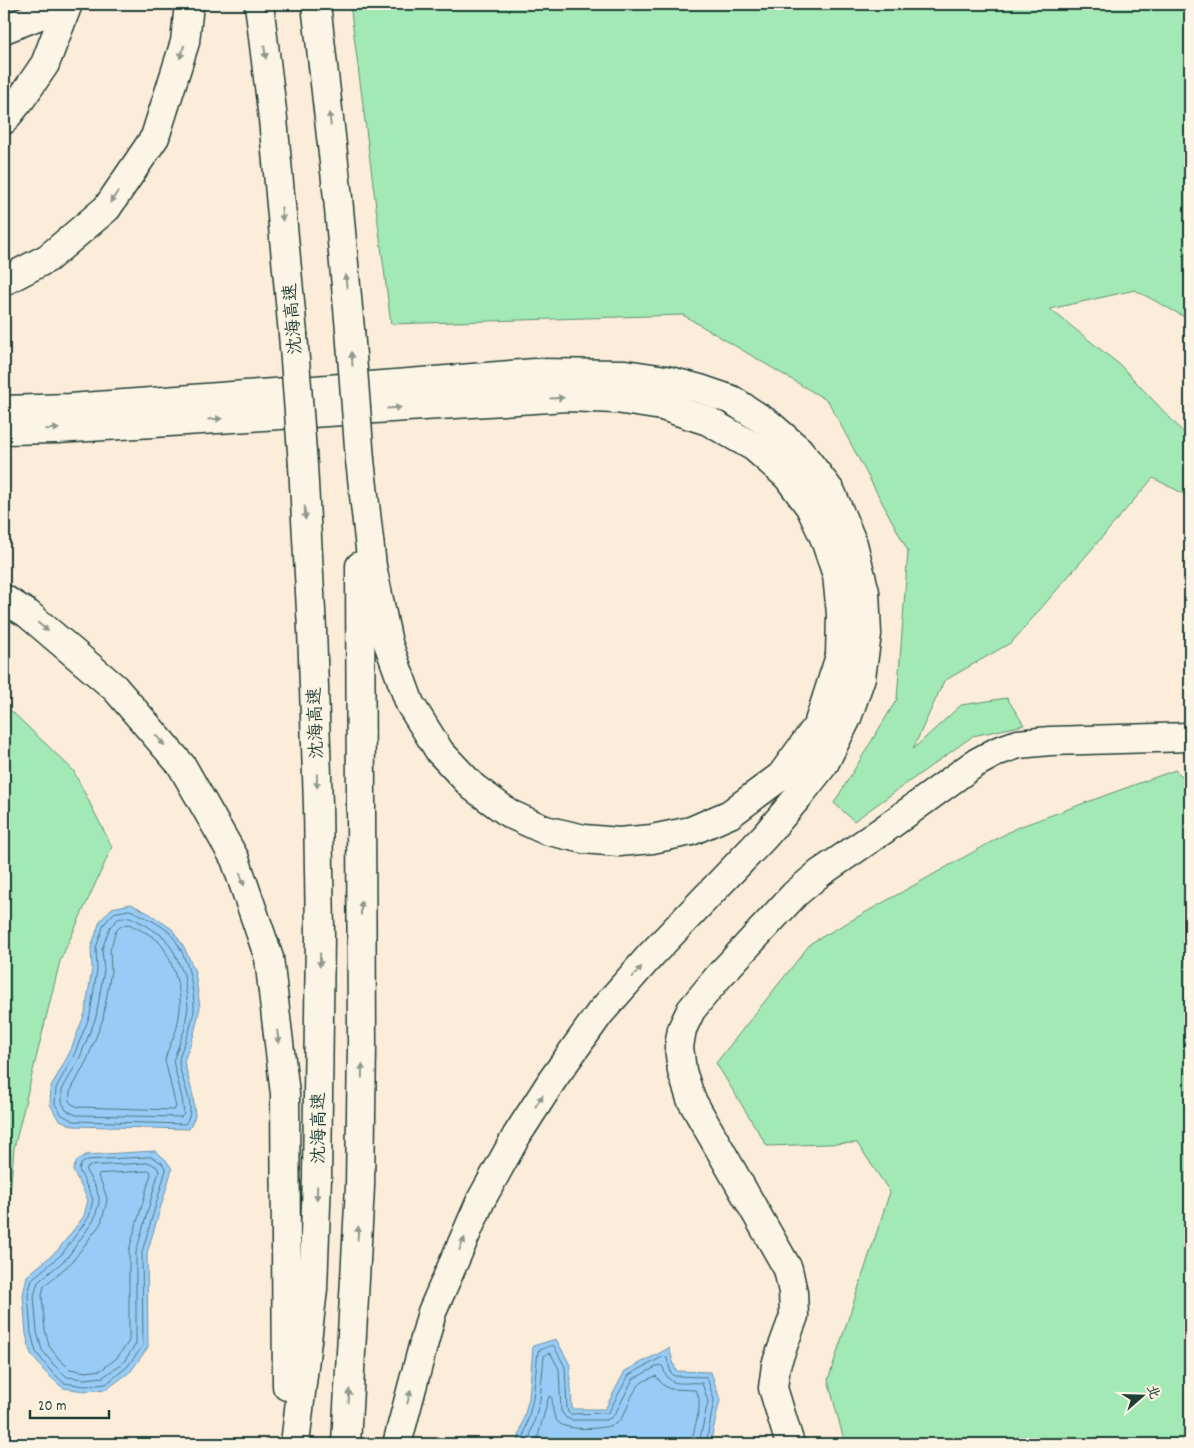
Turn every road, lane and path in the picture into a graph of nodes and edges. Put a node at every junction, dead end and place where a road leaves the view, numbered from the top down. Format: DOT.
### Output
graph roads {
  1 [pos="68,4"];
  2 [pos="189,4"];
  3 [pos="259,4"];
  4 [pos="316,4"];
  5 [pos="4,29"];
  6 [pos="4,120"];
  7 [pos="4,281"];
  8 [pos="4,410"];
  9 [pos="4,430"];
  10 [pos="360,460"];
  11 [pos="4,599"];
  12 [pos="1190,737"];
  13 [pos="288,1444"];
  14 [pos="295,1444"];
  15 [pos="346,1444"];
  16 [pos="396,1444"];
  17 [pos="790,1444"];
  1 -- 5 [label="main road"];
  1 -- 6 [label="main road"];
  2 -- 7 [label="main road, one-way"];
  3 -- 14 [label="main road, 沈海高速, one-way, bridge"];
  10 -- 4 [label="main road, one-way, bridge"];
  16 -- 8 [label="main road, one-way"];
  9 -- 10 [label="main road, one-way"];
  15 -- 10 [label="main road, one-way"];
  11 -- 13 [label="main road, one-way"];
  12 -- 17 [label="main road"];
}
